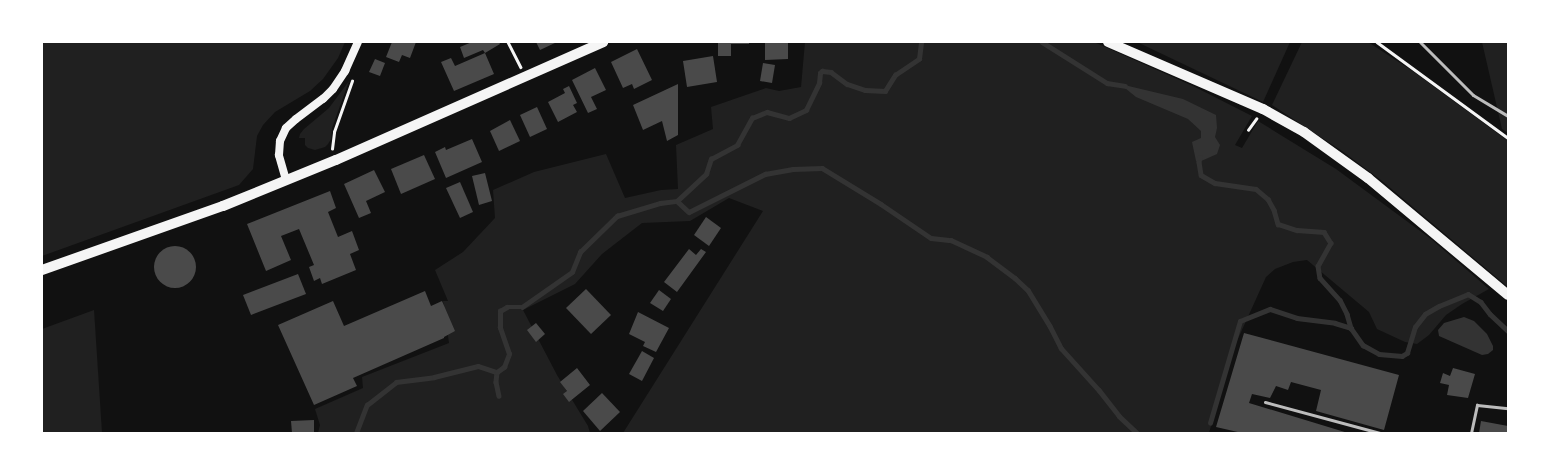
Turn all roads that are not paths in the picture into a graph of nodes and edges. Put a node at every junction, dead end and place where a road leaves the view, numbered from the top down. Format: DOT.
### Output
graph roads {
  1 [pos="358,42"];
  2 [pos="603,42"];
  3 [pos="1108,42"];
  4 [pos="1420,42"];
  5 [pos="1508,116"];
  6 [pos="286,180"];
  7 [pos="42,270"];
  8 [pos="1508,295"];
  9 [pos="1265,402"];
  10 [pos="1508,408"];
  11 [pos="1380,433"];
  12 [pos="1472,433"];
  1 -- 6 [label="main road"];
  2 -- 6 [label="main road"];
  3 -- 8 [label="main road"];
  4 -- 5 [label="lane"];
  6 -- 7 [label="main road"];
  9 -- 11 [label="lane"];
  10 -- 12 [label="lane"];
}
